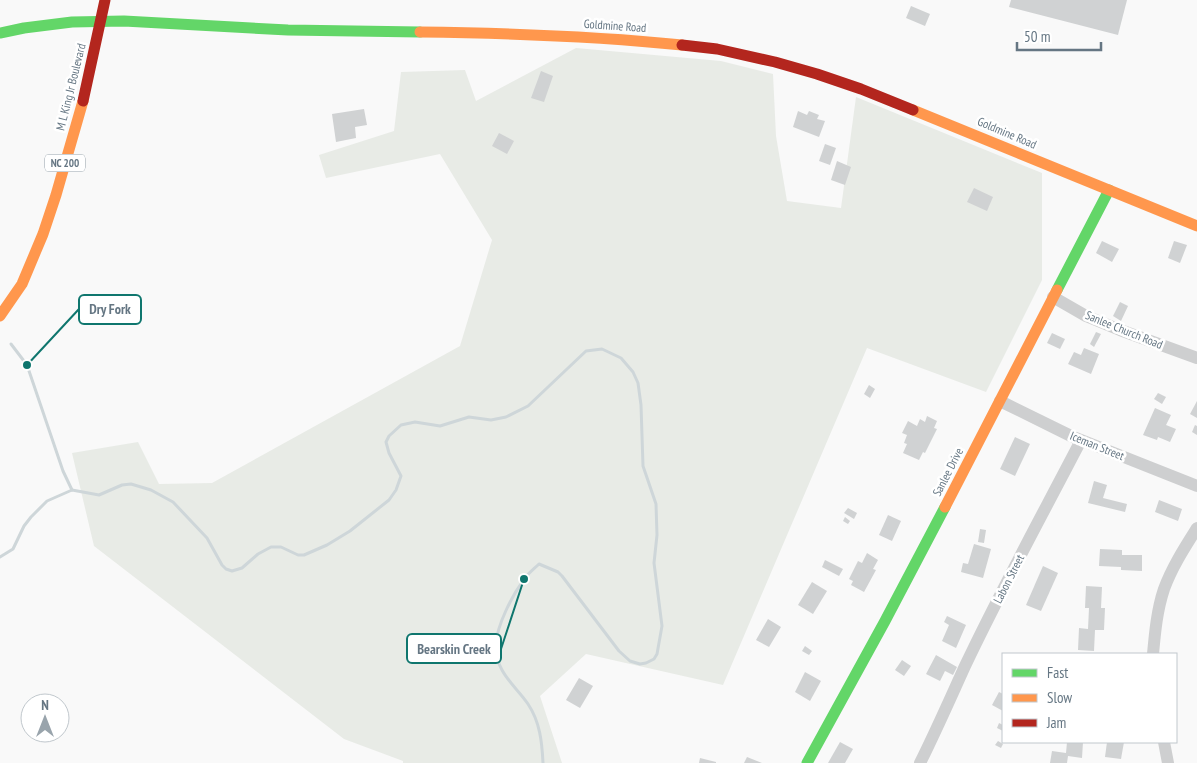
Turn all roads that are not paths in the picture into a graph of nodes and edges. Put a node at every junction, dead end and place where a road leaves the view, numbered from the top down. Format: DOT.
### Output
graph roads {
  1 [pos="106,0"];
  2 [pos="100,22"];
  3 [pos="0,33"];
  4 [pos="1109,190"];
  5 [pos="1197,226"];
  6 [pos="1053,297"];
  7 [pos="0,316"];
  8 [pos="1197,358"];
  9 [pos="1000,401"];
  10 [pos="1080,440"];
  11 [pos="1197,486"];
  12 [pos="1197,528"];
  13 [pos="1153,653"];
  14 [pos="1164,743"];
  15 [pos="807,763"];
  16 [pos="920,763"];
  17 [pos="1168,763"];
  1 -- 2 [label="main road, M L King Jr Boulevard / NC 200"];
  2 -- 3 [label="main road, Goldmine Road"];
  2 -- 4 [label="main road, Goldmine Road"];
  2 -- 7 [label="main road, M L King Jr Boulevard / NC 200"];
  4 -- 5 [label="main road, Goldmine Road"];
  4 -- 6 [label="main road, Sanlee Drive"];
  6 -- 8 [label="street, Sanlee Church Road"];
  6 -- 9 [label="main road, Sanlee Drive"];
  9 -- 10 [label="street, Iceman Street"];
  9 -- 15 [label="main road, Sanlee Drive"];
  10 -- 11 [label="street, Iceman Street"];
  10 -- 16 [label="street, Labon Street"];
  12 -- 13 [label="street"];
  14 -- 17 [label="street"];
}
